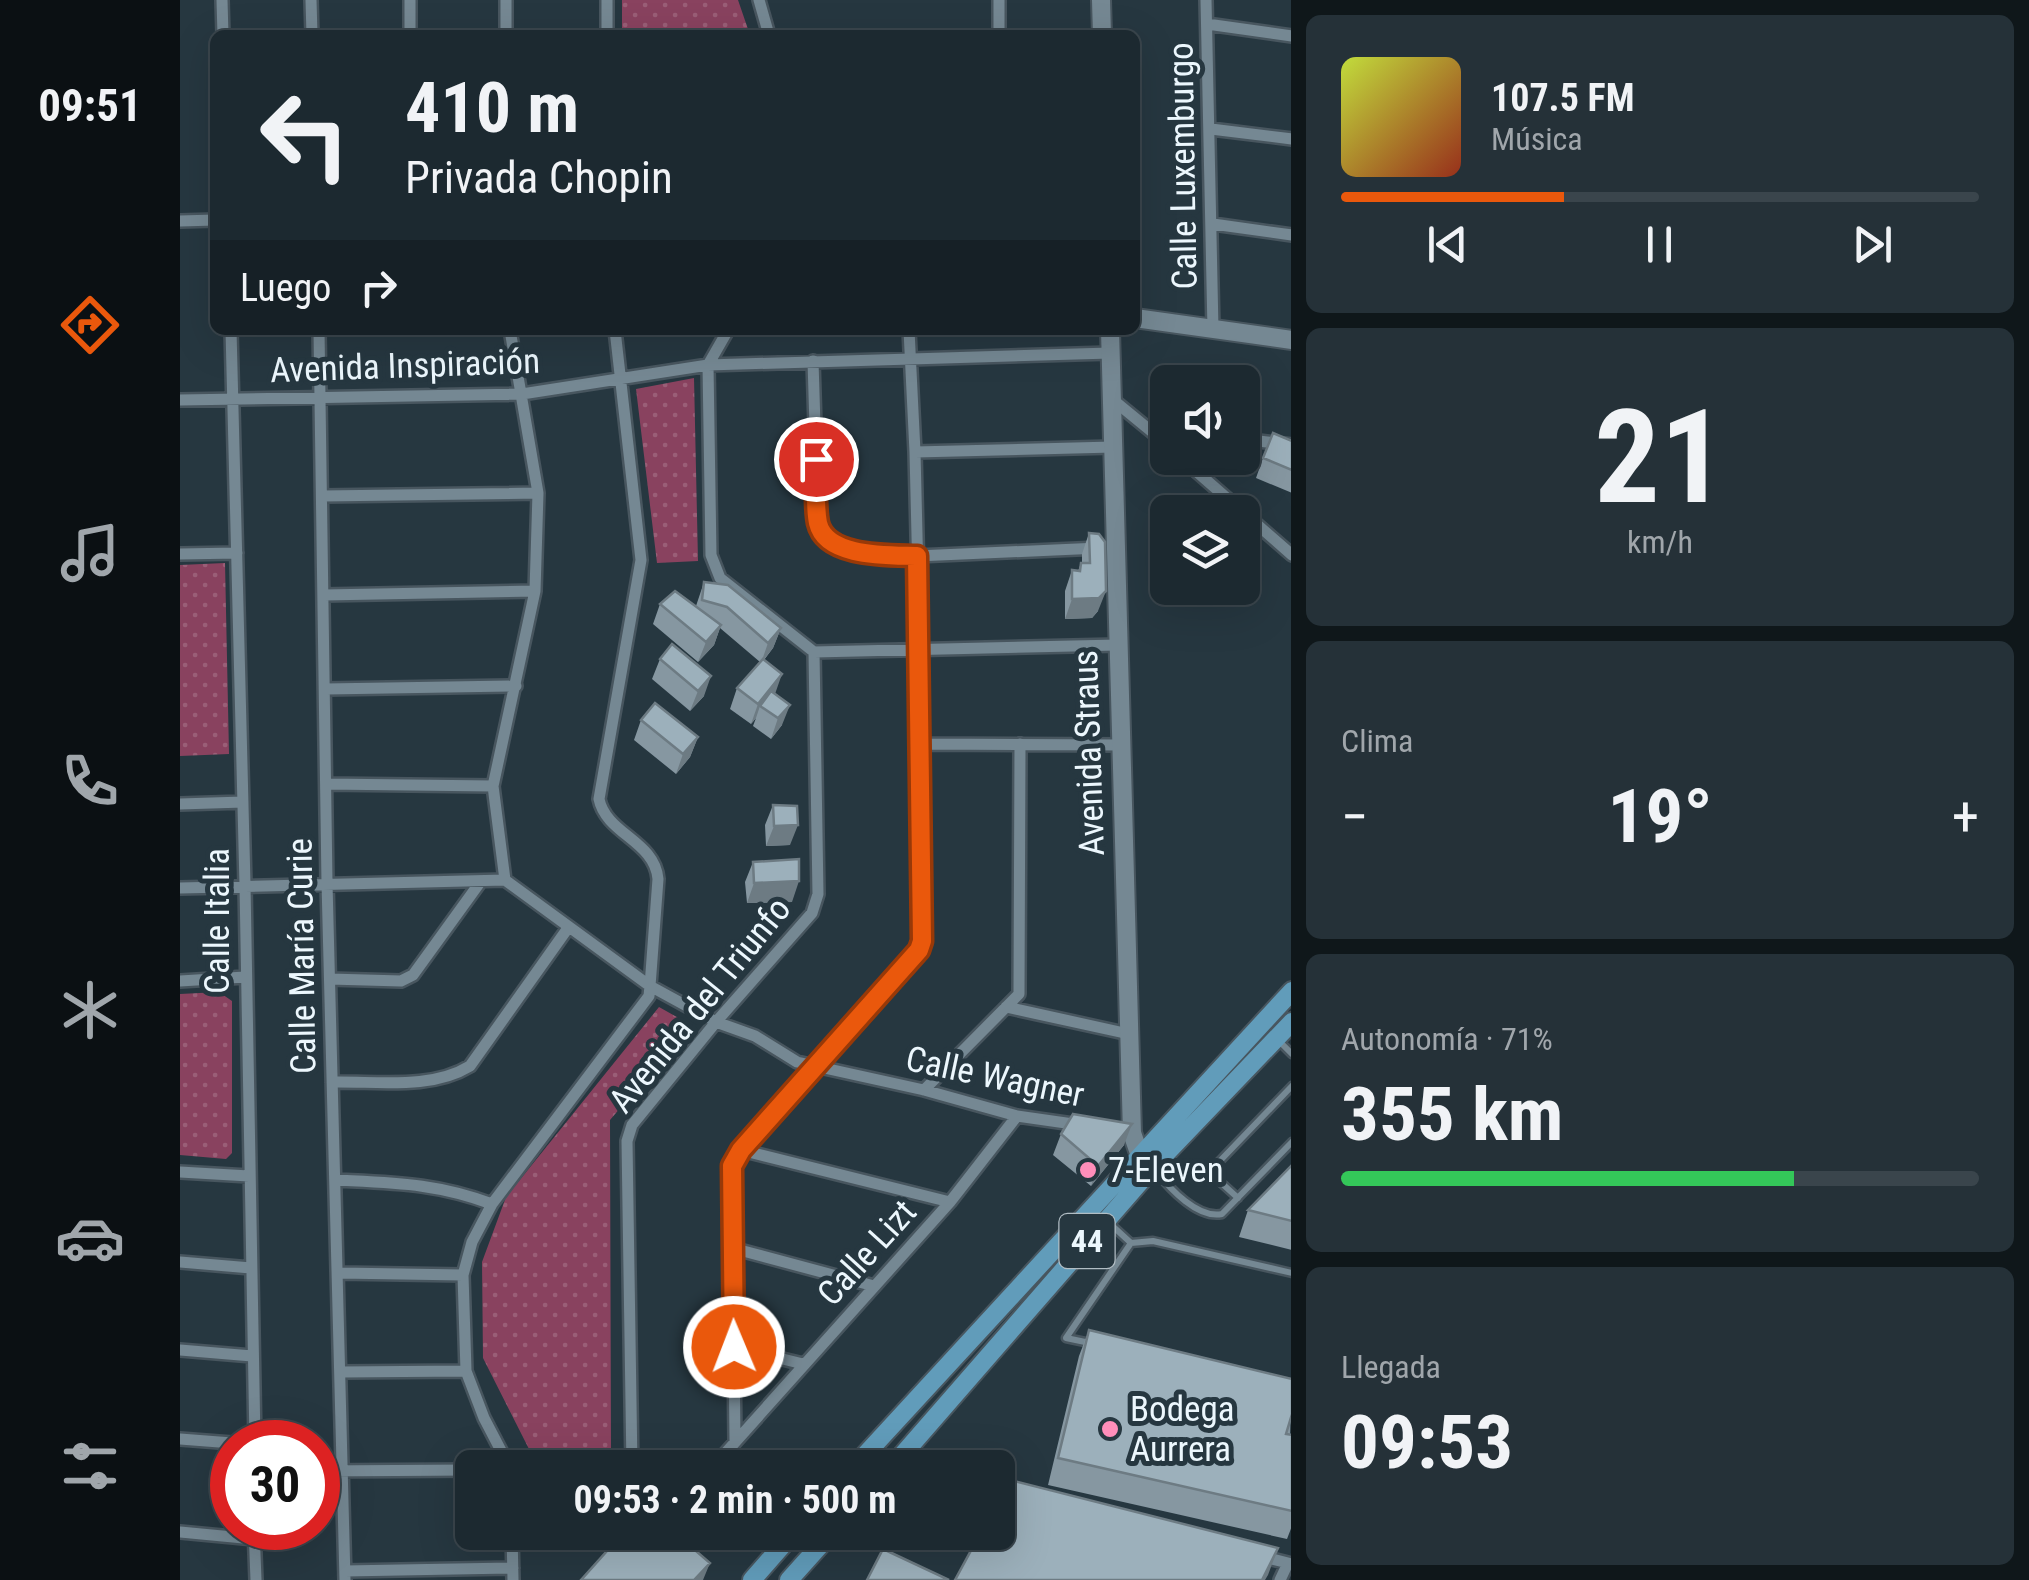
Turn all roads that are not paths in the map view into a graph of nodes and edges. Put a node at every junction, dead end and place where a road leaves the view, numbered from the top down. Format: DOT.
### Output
graph roads {
  1 [pos="222,0"];
  2 [pos="311,0"];
  3 [pos="410,0"];
  4 [pos="506,0"];
  5 [pos="607,0"];
  6 [pos="759,0"];
  7 [pos="999,0"];
  8 [pos="1101,0"];
  9 [pos="1206,0"];
  10 [pos="1207,24"];
  11 [pos="223,30"];
  12 [pos="312,30"];
  13 [pos="410,30"];
  14 [pos="506,30"];
  15 [pos="607,30"];
  16 [pos="768,30"];
  17 [pos="999,30"];
  18 [pos="1102,30"];
  19 [pos="1291,36"];
  20 [pos="1210,128"];
  21 [pos="1291,139"];
  22 [pos="210,220"];
  23 [pos="180,221"];
  24 [pos="1213,224"];
  25 [pos="1291,235"];
  26 [pos="1140,319"];
  27 [pos="1213,330"];
  28 [pos="231,335"];
  29 [pos="319,335"];
  30 [pos="511,335"];
  31 [pos="616,335"];
  32 [pos="725,335"];
  33 [pos="908,335"];
  34 [pos="1110,335"];
  35 [pos="1291,340"];
  36 [pos="1110,353"];
  37 [pos="909,360"];
  38 [pos="814,361"];
  39 [pos="708,365"];
  40 [pos="622,378"];
  41 [pos="522,394"];
  42 [pos="232,398"];
  43 [pos="320,399"];
  44 [pos="1112,399"];
  45 [pos="180,400"];
  46 [pos="1146,427"];
  47 [pos="1150,428"];
  48 [pos="1150,430"];
  49 [pos="1260,441"];
  50 [pos="1291,445"];
  51 [pos="1113,447"];
  52 [pos="915,452"];
  53 [pos="1200,475"];
  54 [pos="538,493"];
  55 [pos="323,496"];
  56 [pos="1115,547"];
  57 [pos="237,553"];
  58 [pos="180,554"];
  59 [pos="1291,554"];
  60 [pos="917,556"];
  61 [pos="535,591"];
  62 [pos="324,595"];
  63 [pos="1118,645"];
  64 [pos="919,650"];
  65 [pos="814,652"];
  66 [pos="516,686"];
  67 [pos="326,688"];
  68 [pos="922,744"];
  69 [pos="1020,744"];
  70 [pos="1122,745"];
  71 [pos="326,784"];
  72 [pos="493,786"];
  73 [pos="243,802"];
  74 [pos="180,804"];
  75 [pos="505,880"];
  76 [pos="481,881"];
  77 [pos="327,883"];
  78 [pos="246,885"];
  79 [pos="180,888"];
  80 [pos="568,928"];
  81 [pos="244,978"];
  82 [pos="330,979"];
  83 [pos="180,980"];
  84 [pos="650,986"];
  85 [pos="1291,992"];
  86 [pos="1006,1006"];
  87 [pos="716,1022"];
  88 [pos="1291,1023"];
  89 [pos="1128,1034"];
  90 [pos="1276,1038"];
  91 [pos="1291,1053"];
  92 [pos="816,1066"];
  93 [pos="332,1082"];
  94 [pos="1291,1087"];
  95 [pos="924,1090"];
  96 [pos="1018,1116"];
  97 [pos="1094,1127"];
  98 [pos="1291,1143"];
  99 [pos="741,1150"];
  100 [pos="1146,1160"];
  101 [pos="180,1172"];
  102 [pos="250,1176"];
  103 [pos="335,1180"];
  104 [pos="1238,1198"];
  105 [pos="950,1202"];
  106 [pos="492,1204"];
  107 [pos="1106,1220"];
  108 [pos="1130,1243"];
  109 [pos="732,1248"];
  110 [pos="180,1262"];
  111 [pos="251,1268"];
  112 [pos="340,1272"];
  113 [pos="1291,1273"];
  114 [pos="463,1275"];
  115 [pos="874,1286"];
  116 [pos="1096,1344"];
  117 [pos="734,1347"];
  118 [pos="180,1350"];
  119 [pos="252,1356"];
  120 [pos="803,1364"];
  121 [pos="466,1371"];
  122 [pos="340,1372"];
  123 [pos="253,1420"];
  124 [pos="180,1440"];
  125 [pos="735,1441"];
  126 [pos="210,1442"];
  127 [pos="501,1450"];
  128 [pos="632,1450"];
  129 [pos="727,1450"];
  130 [pos="870,1450"];
  131 [pos="907,1450"];
  132 [pos="340,1470"];
  133 [pos="343,1470"];
  134 [pos="455,1470"];
  135 [pos="180,1532"];
  136 [pos="210,1532"];
  137 [pos="255,1550"];
  138 [pos="778,1550"];
  139 [pos="816,1550"];
  140 [pos="1250,1554"];
  141 [pos="1290,1560"];
  142 [pos="513,1574"];
  143 [pos="345,1575"];
  144 [pos="256,1580"];
  145 [pos="752,1580"];
  146 [pos="790,1580"];
  147 [pos="1280,1580"];
  1 -- 11 [label="street"];
  2 -- 12 [label="street"];
  3 -- 13 [label="street"];
  4 -- 14 [label="street"];
  5 -- 15 [label="street"];
  6 -- 16 [label="street"];
  7 -- 17 [label="street"];
  8 -- 18 [label="street"];
  9 -- 10 [label="street, Calle Luxemburgo"];
  10 -- 19 [label="street"];
  10 -- 20 [label="street, Calle Luxemburgo"];
  20 -- 21 [label="street"];
  20 -- 24 [label="street, Calle Luxemburgo"];
  22 -- 23 [label="street"];
  24 -- 25 [label="street"];
  24 -- 27 [label="street, Calle Luxemburgo"];
  26 -- 27 [label="street"];
  27 -- 35 [label="street"];
  28 -- 42 [label="street, Calle Italia"];
  29 -- 43 [label="street, Calle María Curie"];
  30 -- 41 [label="street"];
  31 -- 40 [label="street, Avenida del Triunfo"];
  32 -- 39 [label="street"];
  33 -- 37 [label="street"];
  34 -- 36 [label="street, Avenida Straus"];
  36 -- 37 [label="street, Avenida Inspiración"];
  36 -- 44 [label="street, Avenida Straus"];
  37 -- 38 [label="street, Avenida Inspiración"];
  37 -- 52 [label="street"];
  38 -- 39 [label="street, Avenida Inspiración"];
  38 -- 60 [label="street"];
  39 -- 40 [label="street, Avenida Inspiración"];
  39 -- 65 [label="street"];
  40 -- 41 [label="street, Avenida Inspiración"];
  40 -- 84 [label="street, Avenida del Triunfo"];
  41 -- 43 [label="street, Avenida Inspiración"];
  41 -- 54 [label="street"];
  42 -- 43 [label="street, Avenida Inspiración"];
  42 -- 45 [label="street, Avenida Inspiración"];
  42 -- 57 [label="street, Calle Italia"];
  43 -- 55 [label="street, Calle María Curie"];
  44 -- 46 [label="street"];
  44 -- 51 [label="street, Avenida Straus"];
  46 -- 47 [label="street"];
  46 -- 48 [label="street"];
  49 -- 50 [label="street"];
  51 -- 52 [label="street"];
  51 -- 56 [label="street, Avenida Straus"];
  52 -- 60 [label="street"];
  53 -- 59 [label="street"];
  54 -- 55 [label="street"];
  54 -- 61 [label="street"];
  55 -- 62 [label="street, Calle María Curie"];
  56 -- 60 [label="street"];
  56 -- 63 [label="street, Avenida Straus"];
  57 -- 58 [label="street"];
  57 -- 73 [label="street, Calle Italia"];
  60 -- 64 [label="street"];
  61 -- 62 [label="street"];
  61 -- 66 [label="street"];
  62 -- 67 [label="street, Calle María Curie"];
  63 -- 64 [label="street"];
  63 -- 70 [label="street, Avenida Straus"];
  64 -- 65 [label="street"];
  64 -- 68 [label="street"];
  65 -- 87 [label="street, Avenida del Triunfo"];
  66 -- 67 [label="street"];
  66 -- 72 [label="street"];
  67 -- 71 [label="street, Calle María Curie"];
  68 -- 69 [label="street"];
  68 -- 92 [label="street"];
  69 -- 70 [label="street"];
  69 -- 86 [label="street"];
  70 -- 89 [label="street, Avenida Straus"];
  71 -- 72 [label="street"];
  71 -- 77 [label="street, Calle María Curie"];
  72 -- 75 [label="street"];
  73 -- 74 [label="street"];
  73 -- 78 [label="street, Calle Italia"];
  75 -- 76 [label="street"];
  75 -- 80 [label="street, Calle Wagner"];
  76 -- 77 [label="street"];
  76 -- 82 [label="street"];
  77 -- 78 [label="street"];
  77 -- 82 [label="street, Calle María Curie"];
  78 -- 79 [label="street"];
  78 -- 81 [label="street, Calle Italia"];
  80 -- 84 [label="street, Calle Wagner"];
  80 -- 93 [label="street"];
  81 -- 83 [label="street"];
  81 -- 102 [label="street, Calle Italia"];
  82 -- 93 [label="street, Calle María Curie"];
  84 -- 87 [label="street, Calle Wagner"];
  84 -- 106 [label="street, Avenida del Triunfo"];
  85 -- 100 [label="main road, 44"];
  86 -- 89 [label="street"];
  86 -- 95 [label="street"];
  87 -- 92 [label="street, Calle Wagner"];
  87 -- 128 [label="street, Avenida del Triunfo"];
  88 -- 90 [label="main road, 44"];
  89 -- 100 [label="street, Avenida Straus"];
  90 -- 91 [label="lane"];
  90 -- 100 [label="main road, 44"];
  92 -- 95 [label="street, Calle Wagner"];
  92 -- 99 [label="street"];
  93 -- 103 [label="street, Calle María Curie"];
  94 -- 104 [label="lane"];
  95 -- 96 [label="street, Calle Wagner"];
  96 -- 97 [label="street, Calle Wagner"];
  96 -- 105 [label="street, Calle Lizt"];
  98 -- 104 [label="lane"];
  99 -- 105 [label="street"];
  99 -- 109 [label="street"];
  100 -- 104 [label="lane"];
  100 -- 107 [label="main road, 44"];
  100 -- 130 [label="main road, 44"];
  101 -- 102 [label="street"];
  102 -- 111 [label="street, Calle Italia"];
  103 -- 106 [label="street"];
  103 -- 112 [label="street, Calle María Curie"];
  105 -- 115 [label="street, Calle Lizt"];
  106 -- 114 [label="street, Avenida del Triunfo"];
  107 -- 108 [label="lane"];
  107 -- 131 [label="main road, 44"];
  108 -- 113 [label="lane"];
  108 -- 116 [label="lane"];
  109 -- 115 [label="street"];
  109 -- 117 [label="street"];
  110 -- 111 [label="street"];
  111 -- 119 [label="street, Calle Italia"];
  112 -- 114 [label="street"];
  112 -- 122 [label="street, Calle María Curie"];
  114 -- 121 [label="street, Avenida del Triunfo"];
  115 -- 120 [label="street, Calle Lizt"];
  117 -- 120 [label="street"];
  117 -- 125 [label="street"];
  118 -- 119 [label="street"];
  119 -- 123 [label="street, Calle Italia"];
  120 -- 125 [label="street, Calle Lizt"];
  121 -- 122 [label="street"];
  121 -- 127 [label="street, Avenida del Triunfo"];
  122 -- 133 [label="street, Calle María Curie"];
  124 -- 126 [label="street"];
  125 -- 129 [label="street, Calle Lizt"];
  132 -- 133 [label="street"];
  133 -- 134 [label="street"];
  133 -- 143 [label="street, Calle María Curie"];
  135 -- 136 [label="street"];
  137 -- 144 [label="street"];
  138 -- 145 [label="main road"];
  139 -- 146 [label="main road"];
  140 -- 141 [label="street"];
  141 -- 147 [label="street"];
  142 -- 143 [label="street"];
}
